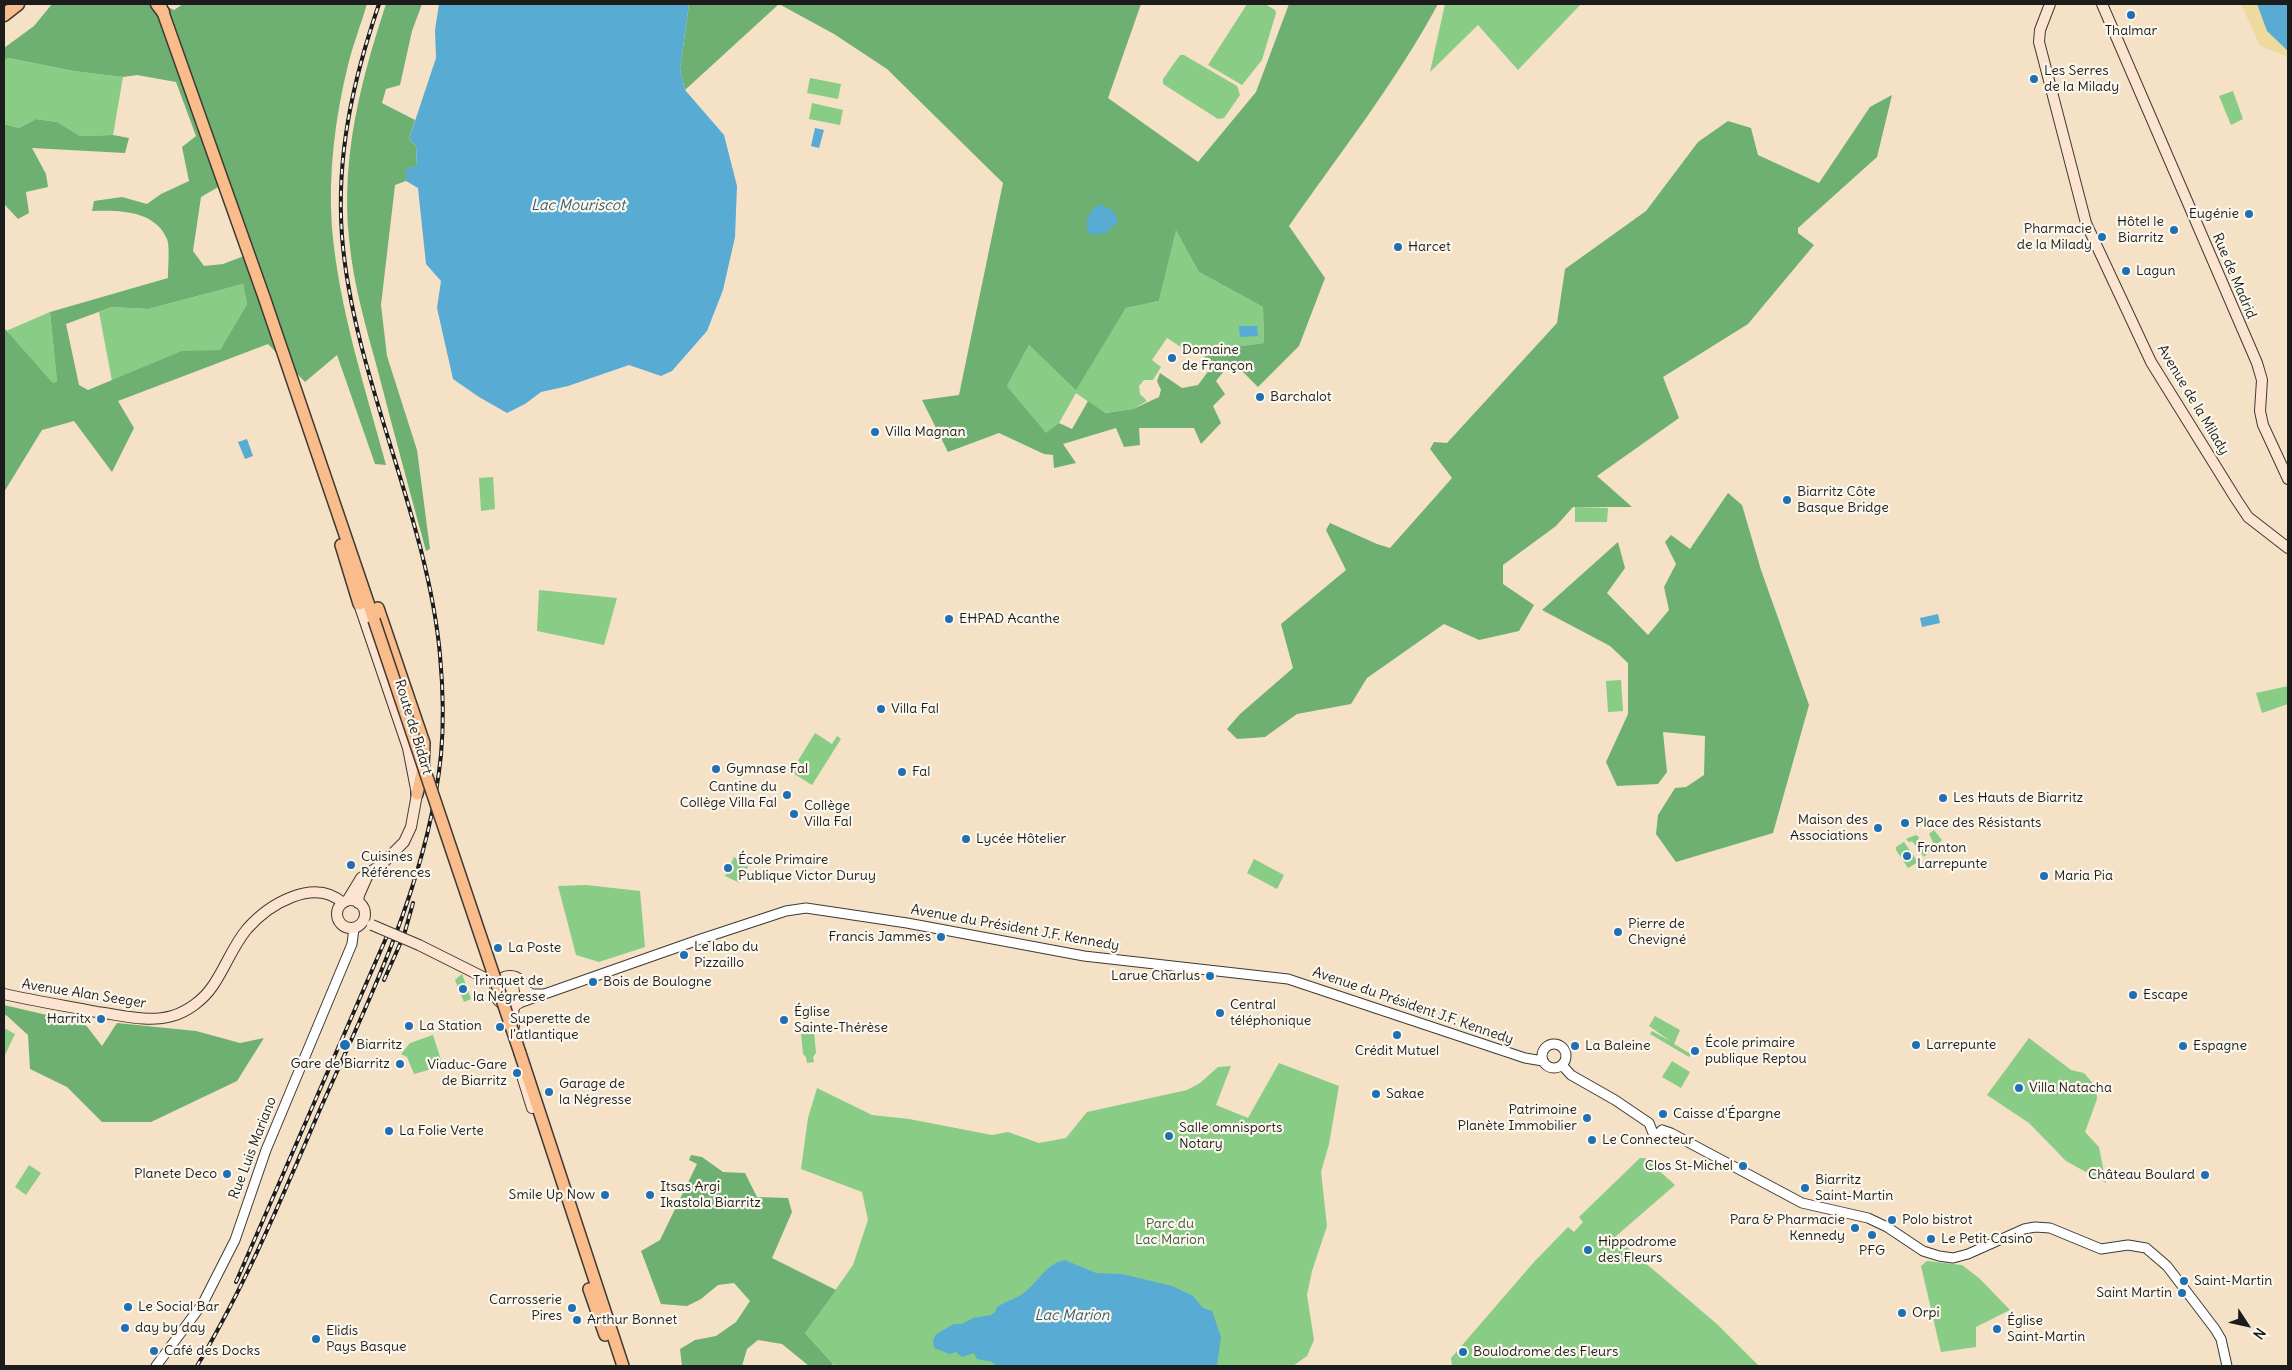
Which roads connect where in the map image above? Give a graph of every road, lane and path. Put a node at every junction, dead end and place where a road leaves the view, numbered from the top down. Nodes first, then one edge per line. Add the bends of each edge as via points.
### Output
1 (18, 4) edge
2 (2050, 4) edge
3 (2102, 4) edge
4 (160, 6) edge
5 (4, 15) edge
6 (310, 436) junction
7 (2288, 479) edge
8 (334, 503) junction
9 (2288, 547) edge
10 (359, 604) joint
11 (417, 794) junction
12 (369, 874) junction
13 (345, 902) junction
14 (358, 903) junction
15 (368, 923) junction
16 (354, 928) junction
17 (497, 984) junction
18 (525, 990) junction
19 (4, 994) edge
20 (543, 994) junction
21 (514, 1005) junction
22 (1543, 1060) junction
23 (1562, 1066) junction
24 (532, 1108) joint
25 (546, 1122) joint
26 (156, 1366) edge
27 (623, 1366) edge
28 (2227, 1366) edge

1 - 5 highway
2 - 9 main road, Avenue de la Milady via 2039,42 2086,223 2151,362 2236,499 2248,517
3 - 7 main road, Rue de Madrid via 2257,362 2262,380 2260,411 2263,425
4 - 6 main road
6 - 8 main road
6 - 10 main road
8 - 11 main road via 355,543 424,743 423,769
8 - 27 main road, bridge via 468,894
10 - 11 main road, Route de Bidart via 408,748
11 - 12 main road, Route de Bidart via 407,838
12 - 13 main road, Route de Bidart via 360,878
12 - 14 main road, Route de Bidart
13 - 14 main road
13 - 16 main road via 337,910 338,920 345,927
13 - 19 main road, Avenue Alan Seeger via 332,895 312,892 300,894 274,907 247,930 212,987 192,1006 172,1016 144,1019
14 - 15 main road via 364,909
15 - 16 main road
15 - 17 main road, bridge
16 - 26 street, Rue Luis Mariano via 352,944 266,1150 235,1240 203,1303
17 - 18 main road via 511,976 519,980
17 - 21 main road via 496,998
18 - 20 street
18 - 21 main road
20 - 21 street, Avenue du Président J.F. Kennedy
20 - 22 street, Avenue du Président J.F. Kennedy via 786,911 806,908 1084,956 1288,979 1525,1058
21 - 24 main road via 507,1029
21 - 25 main road via 512,1019
22 - 23 street via 1550,1068
22 - 23 street via 1546,1048 1556,1045 1563,1048 1566,1055
23 - 28 street via 1651,1126 1658,1122 1662,1130 1802,1203 1868,1218 1923,1251 1939,1256 1953,1258 1968,1254 2034,1227 2050,1228 2096,1248 2128,1245 2146,1248 2160,1258 2215,1329
24 - 27 main road via 599,1321
25 - 27 main road via 598,1270 624,1355

